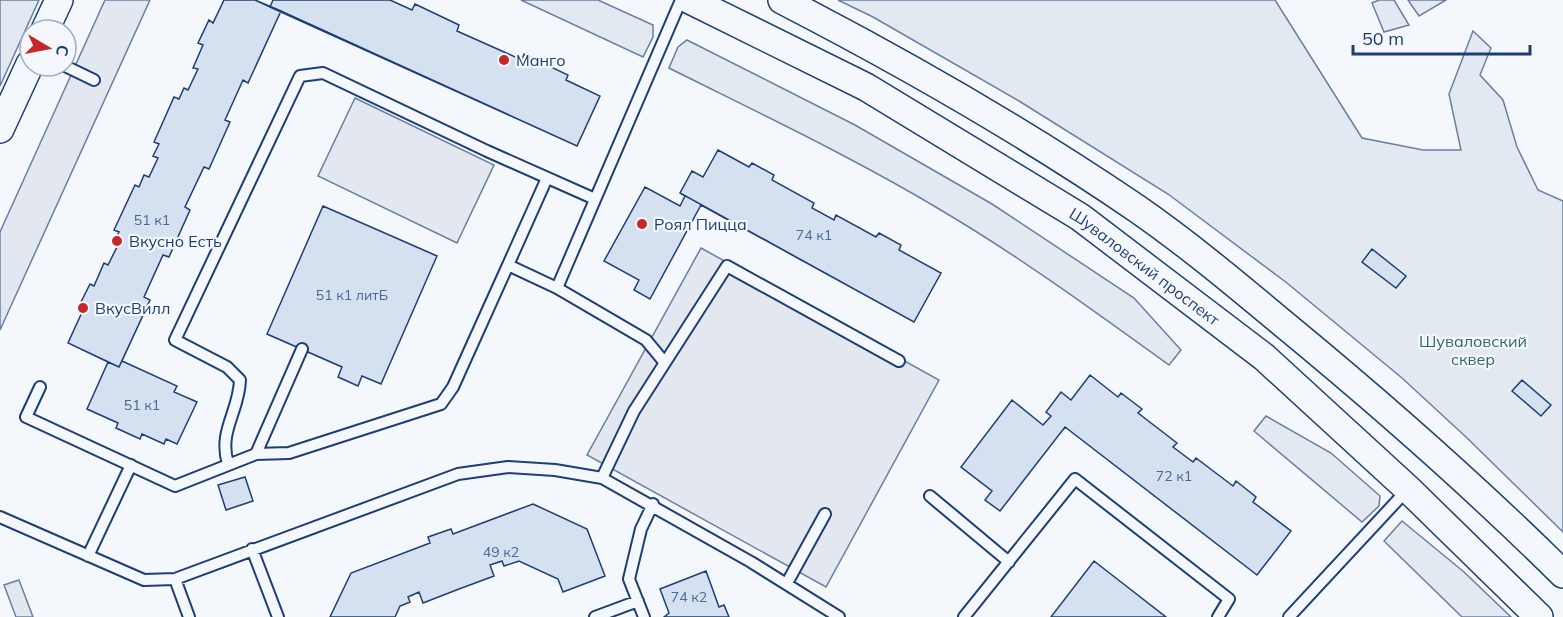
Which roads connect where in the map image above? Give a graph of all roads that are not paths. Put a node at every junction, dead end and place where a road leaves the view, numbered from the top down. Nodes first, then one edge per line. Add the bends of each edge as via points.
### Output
1 (59, 0) edge
2 (681, 0) edge
3 (690, 0) edge
4 (782, 0) edge
5 (51, 18) edge
6 (78, 72) edge
7 (24, 78) edge
8 (94, 80) dead end
9 (0, 129) edge
10 (547, 178) junction
11 (595, 199) junction
12 (508, 265) junction
13 (557, 288) junction
14 (302, 349) dead end
15 (899, 361) dead end
16 (666, 363) junction
17 (40, 387) dead end
18 (256, 454) junction
19 (228, 464) junction
20 (131, 465) junction
21 (602, 478) junction
22 (1408, 489) junction
23 (930, 496) dead end
24 (653, 504) junction
25 (825, 514) dead end
26 (0, 517) edge
27 (252, 549) junction
28 (87, 556) junction
29 (1009, 562) junction
30 (1563, 574) edge
31 (175, 579) junction
32 (787, 583) junction
33 (638, 601) junction
34 (189, 617) edge
35 (278, 617) edge
36 (595, 617) edge
37 (644, 617) edge
38 (839, 617) edge
39 (964, 617) edge
40 (1218, 617) edge
41 (1289, 617) edge
42 (1539, 617) edge

1 - 5 street
2 - 11 lane
3 - 22 street, Шуваловский проспект via 866,87 1080,217 1264,357
4 - 30 street via 884,52 1138,209 1329,360 1446,462
6 - 8 lane
7 - 9 street
10 - 11 lane
10 - 12 lane
10 - 19 lane via 323,73 300,76 175,340 227,367 240,380 239,398 223,447
11 - 13 lane
12 - 13 lane
12 - 18 lane via 453,387 441,404 289,453
13 - 16 lane via 646,340
14 - 18 lane
15 - 16 lane via 727,266
16 - 21 lane via 633,411
17 - 20 lane via 26,417
18 - 19 lane
19 - 20 lane via 174,486
20 - 28 lane
21 - 24 lane
21 - 27 lane via 508,467 458,474
22 - 41 lane
22 - 42 street, Шуваловский проспект
23 - 29 lane
24 - 32 lane
24 - 33 lane via 641,529 629,579
25 - 32 lane
26 - 28 lane
27 - 31 lane
27 - 35 lane
28 - 31 lane via 144,580
29 - 39 lane
29 - 40 lane via 1075,479 1229,598
31 - 34 lane
32 - 38 lane
33 - 36 lane
33 - 37 lane

